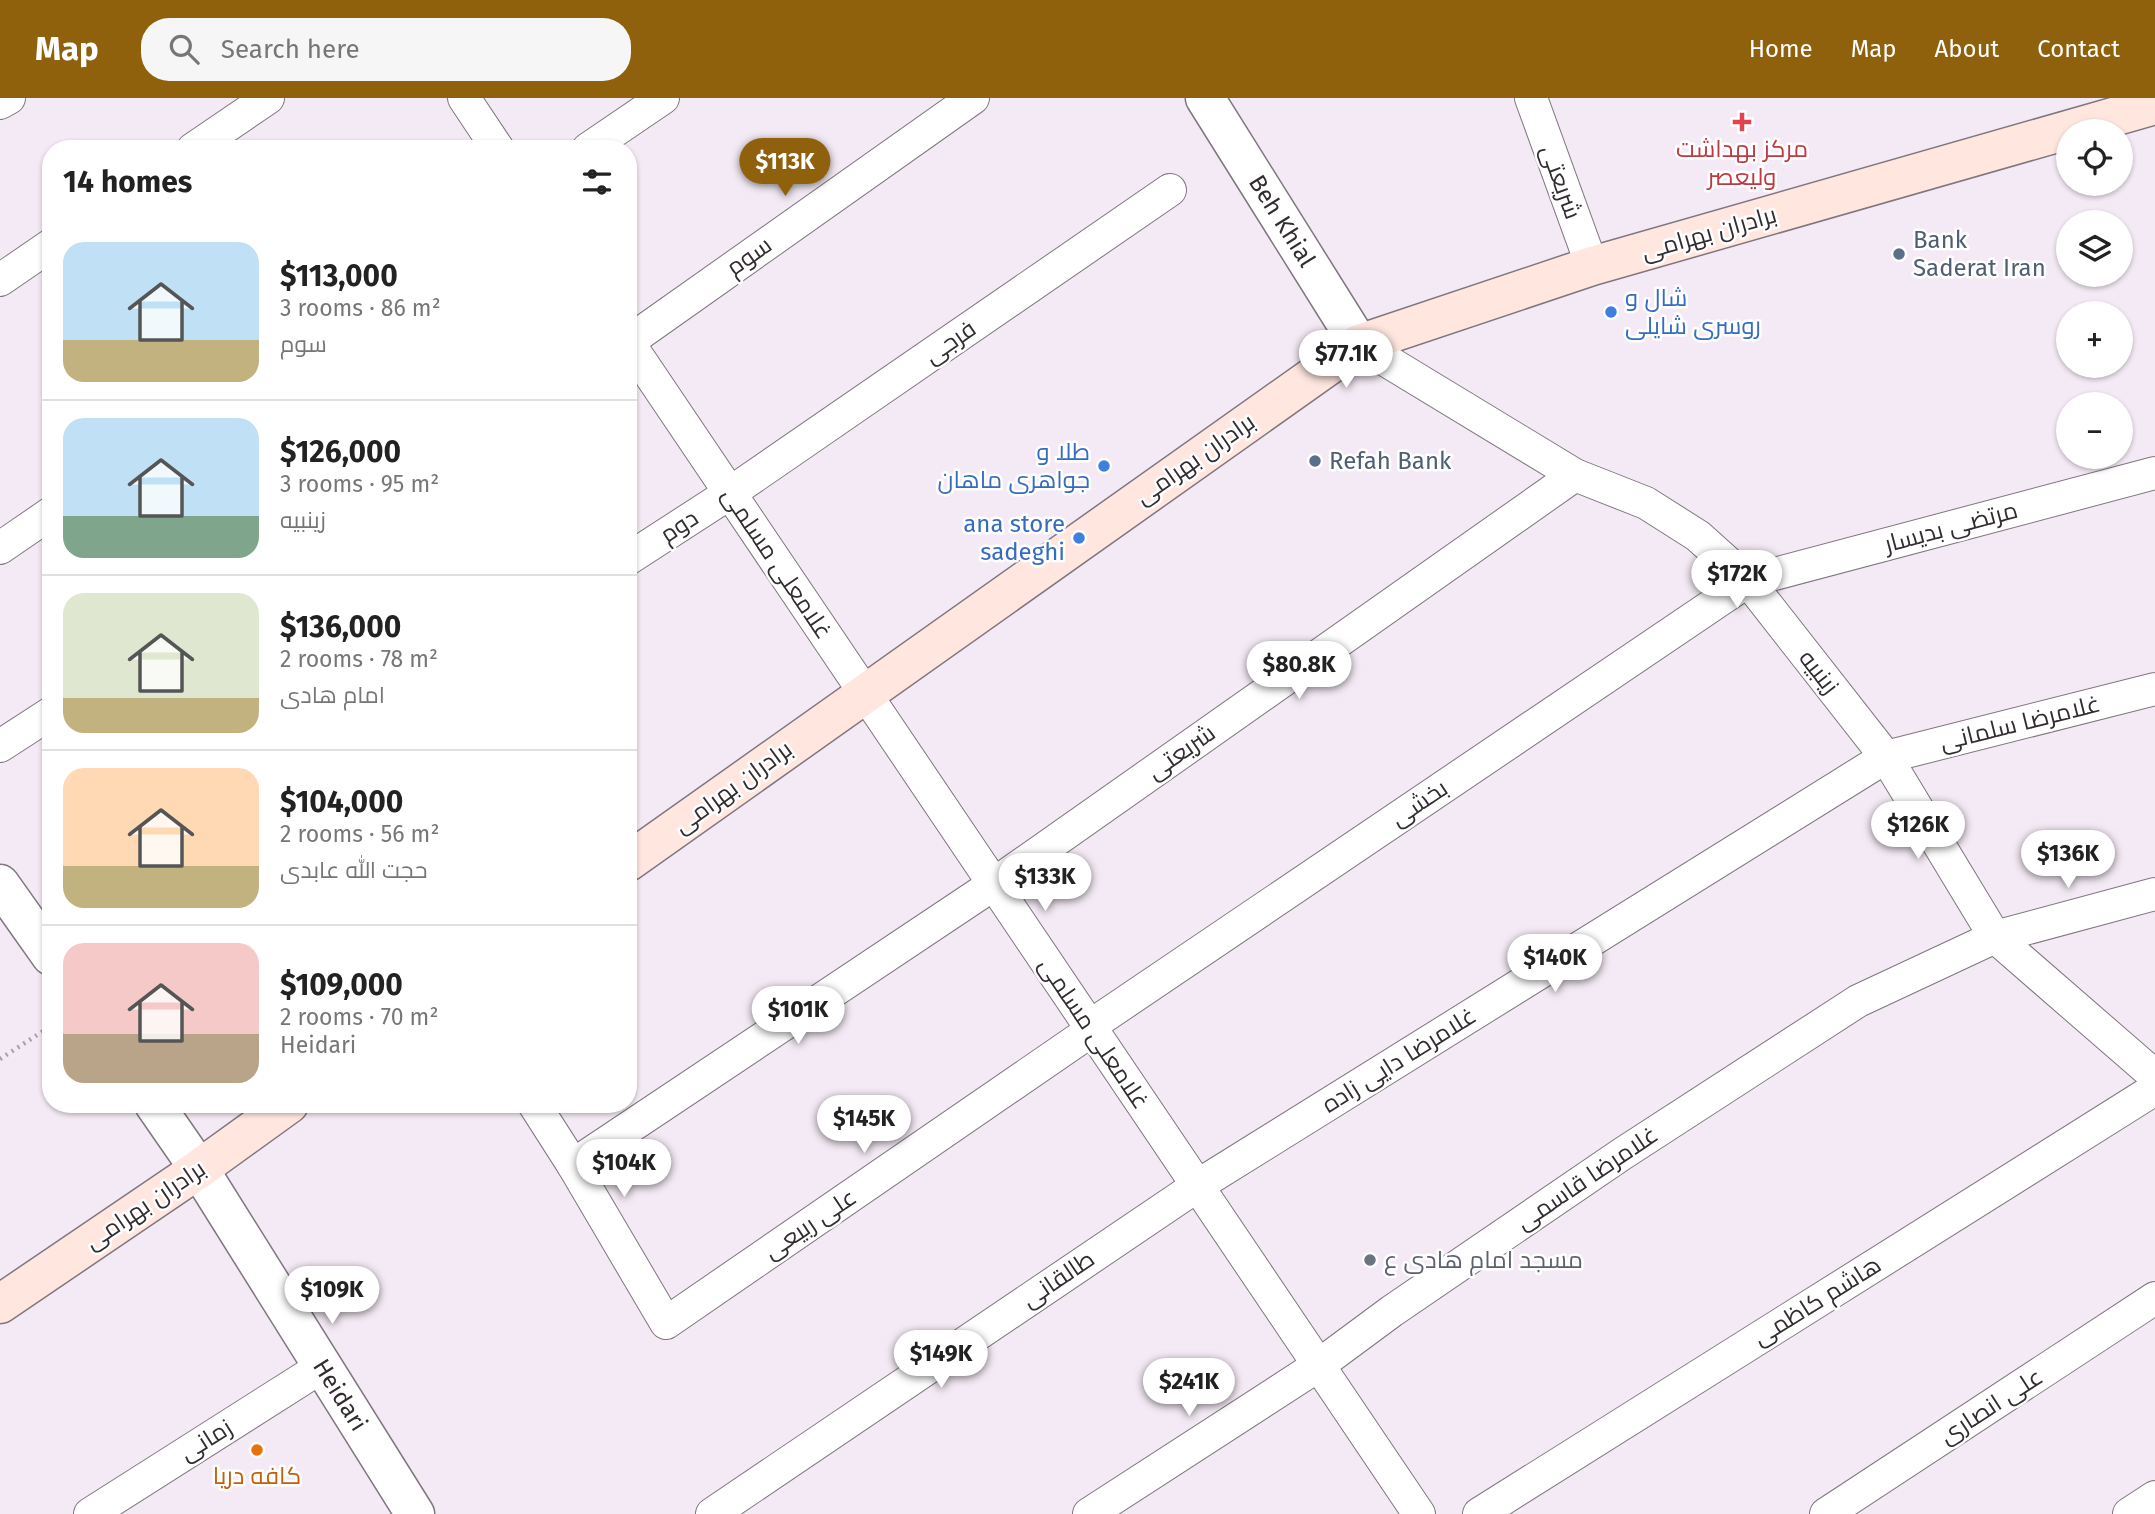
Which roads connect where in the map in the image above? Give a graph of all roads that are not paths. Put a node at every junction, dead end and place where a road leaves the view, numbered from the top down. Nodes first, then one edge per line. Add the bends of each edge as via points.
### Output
1 (9, 98) edge
2 (268, 98) edge
3 (464, 98) edge
4 (663, 98) edge
5 (973, 98) edge
6 (1205, 98) edge
7 (1531, 98) edge
8 (0, 103) edge
9 (2155, 105) edge
10 (206, 140) edge
11 (492, 140) edge
12 (601, 140) edge
13 (1170, 190) dead end
14 (42, 251) edge
15 (1592, 266) junction
16 (0, 280) edge
17 (637, 336) edge
18 (1359, 344) junction
19 (637, 355) edge
20 (2155, 473) edge
21 (1574, 475) junction
22 (730, 493) junction
23 (42, 519) edge
24 (0, 548) edge
25 (637, 553) edge
26 (1748, 581) junction
27 (2155, 689) edge
28 (864, 692) junction
29 (42, 719) edge
30 (0, 746) edge
31 (1886, 757) junction
32 (637, 856) edge
33 (0, 884) edge
34 (993, 884) junction
35 (2155, 894) edge
36 (1995, 937) junction
37 (42, 938) edge
38 (1091, 1028) junction
39 (2155, 1076) edge
40 (2155, 1089) edge
41 (160, 1113) edge
42 (277, 1113) edge
43 (540, 1113) edge
44 (573, 1165) junction
45 (199, 1169) junction
46 (1197, 1186) junction
47 (2155, 1298) edge
48 (0, 1304) edge
49 (323, 1366) junction
50 (1319, 1366) junction
51 (2155, 1497) edge
52 (90, 1514) edge
53 (415, 1514) edge
54 (712, 1514) edge
55 (1089, 1514) edge
56 (1419, 1514) edge
57 (1479, 1514) edge
58 (1826, 1514) edge
59 (2129, 1514) edge

1 - 8 street
2 - 10 street
3 - 11 street
4 - 12 street
5 - 17 street, سوم
6 - 18 street, Beh Khial
7 - 15 street, شریعتی
9 - 15 main road, برادران بهرامی
13 - 22 street, فرجی
14 - 16 street
15 - 18 main road, برادران بهرامی
18 - 21 street, زینبیه
18 - 28 main road, برادران بهرامی
19 - 22 street, غلامعلی مسلمی
20 - 26 street, مرتضی بدیسار
21 - 26 street, زینبیه via 1646,502 1698,536
21 - 34 street, شریعتی
22 - 25 street, دوم
22 - 28 street, غلامعلی مسلمی
23 - 24 street
26 - 31 street, زینبیه
26 - 38 street, بخشی
27 - 31 street, غلامرضا سلمانی
28 - 32 main road, برادران بهرامی
28 - 34 street, غلامعلی مسلمی
29 - 30 street
31 - 36 street, زینبیه
31 - 46 street, غلامرضا دایی زاده
33 - 37 street
34 - 38 street, غلامعلی مسلمی
34 - 44 street, شریعتی
35 - 36 street, غلامرضا قاسمی
36 - 39 street, زینبیه
36 - 50 street, غلامرضا قاسمی via 1858,1000 1622,1154
38 - 44 street, علی ربیعی via 666,1323
38 - 46 street, غلامعلی مسلمی
40 - 57 street, هاشم کاظمی
41 - 45 street, Heidari
42 - 45 main road, برادران بهرامی
43 - 44 street
45 - 48 main road, برادران بهرامی
45 - 49 street, Heidari
46 - 50 street, غلامعلی مسلمی
46 - 54 street, طالقانی
47 - 58 street, علی انصاری
49 - 52 street, زمانی
49 - 53 street, Heidari
50 - 55 street, غلامرضا قاسمی
50 - 56 street, غلامعلی مسلمی
51 - 59 street

